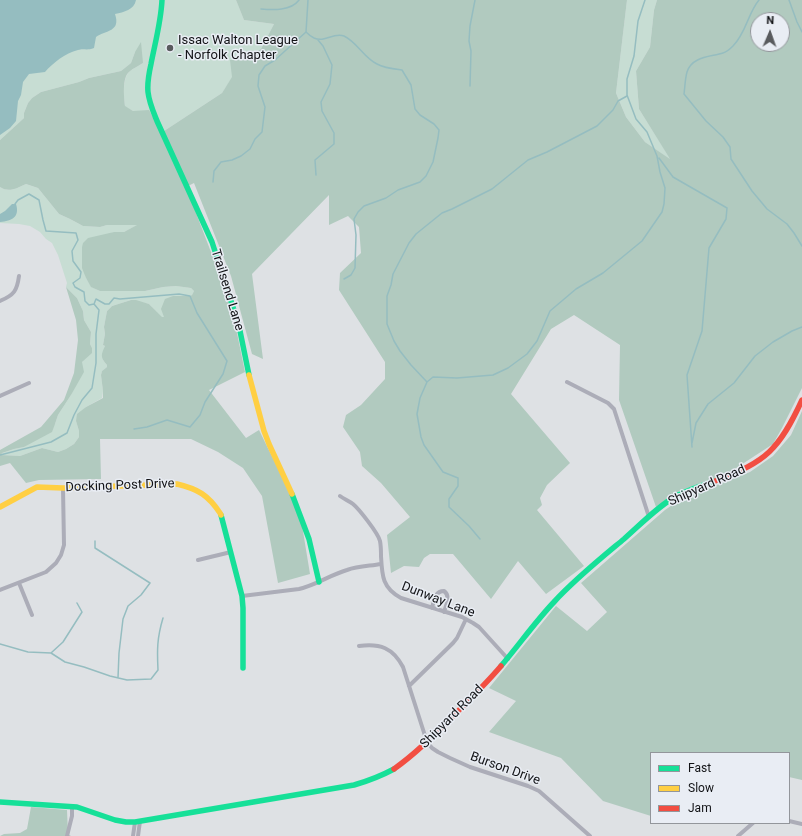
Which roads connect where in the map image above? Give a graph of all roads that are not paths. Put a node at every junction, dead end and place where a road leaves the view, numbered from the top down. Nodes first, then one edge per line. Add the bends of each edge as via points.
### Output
1 (162, 0) edge
2 (20, 276) dead end
3 (0, 301) edge
4 (567, 382) dead end
5 (29, 383) dead end
6 (0, 396) edge
7 (802, 400) edge
8 (63, 488) junction
9 (340, 496) dead end
10 (0, 507) edge
11 (649, 517) junction
12 (231, 552) junction
13 (198, 560) dead end
14 (381, 564) junction
15 (319, 582) junction
16 (19, 583) junction
17 (0, 590) edge
18 (242, 596) junction
19 (432, 608) junction
20 (444, 612) junction
21 (32, 615) dead end
22 (466, 619) junction
23 (359, 646) dead end
24 (508, 659) junction
25 (243, 668) dead end
26 (409, 686) junction
27 (427, 742) junction
28 (0, 802) edge
29 (72, 807) junction
30 (790, 821) edge
31 (138, 822) junction
32 (752, 824) edge
33 (802, 824) edge
34 (67, 836) edge
35 (133, 836) edge
36 (138, 836) edge
37 (590, 836) edge
38 (738, 836) edge

1 - 15 street, Trailsend Lane via 148,81 150,102 212,242 240,326 264,431 297,506 309,539
2 - 3 street via 15,292
4 - 11 street via 608,403 614,409
5 - 6 street
7 - 11 street, Shipyard Road via 781,440 763,458 737,474 678,496
8 - 10 street, Docking Post Drive via 37,487
8 - 12 street, Docking Post Drive via 177,484 190,486 199,490 216,506 223,520
8 - 16 street via 64,545 61,555 56,564 46,572
9 - 14 street, Dunway Lane via 357,508 378,536
11 - 24 street, Shipyard Road via 560,596
12 - 13 street
12 - 18 street, Docking Post Drive
14 - 15 street via 346,570
14 - 19 street, Dunway Lane via 382,575 389,590 401,598
15 - 18 street via 299,589
16 - 17 street
16 - 21 street
18 - 25 street, Docking Post Drive
19 - 20 street, Dunway Lane
19 - 20 street via 437,593 444,591 448,594
20 - 22 street, Dunway Lane
22 - 24 street, Dunway Lane via 479,627
22 - 26 street via 453,644
23 - 26 street via 374,645 394,653 403,667
24 - 27 street, Shipyard Road
26 - 27 street
27 - 31 street, Shipyard Road via 413,756 383,776 364,783
27 - 37 street, Burson Drive via 438,752 456,761 539,791
28 - 29 street, Shipyard Road
29 - 31 street, Shipyard Road via 116,820
29 - 34 street
30 - 33 street
31 - 35 street
31 - 36 street
32 - 38 street

